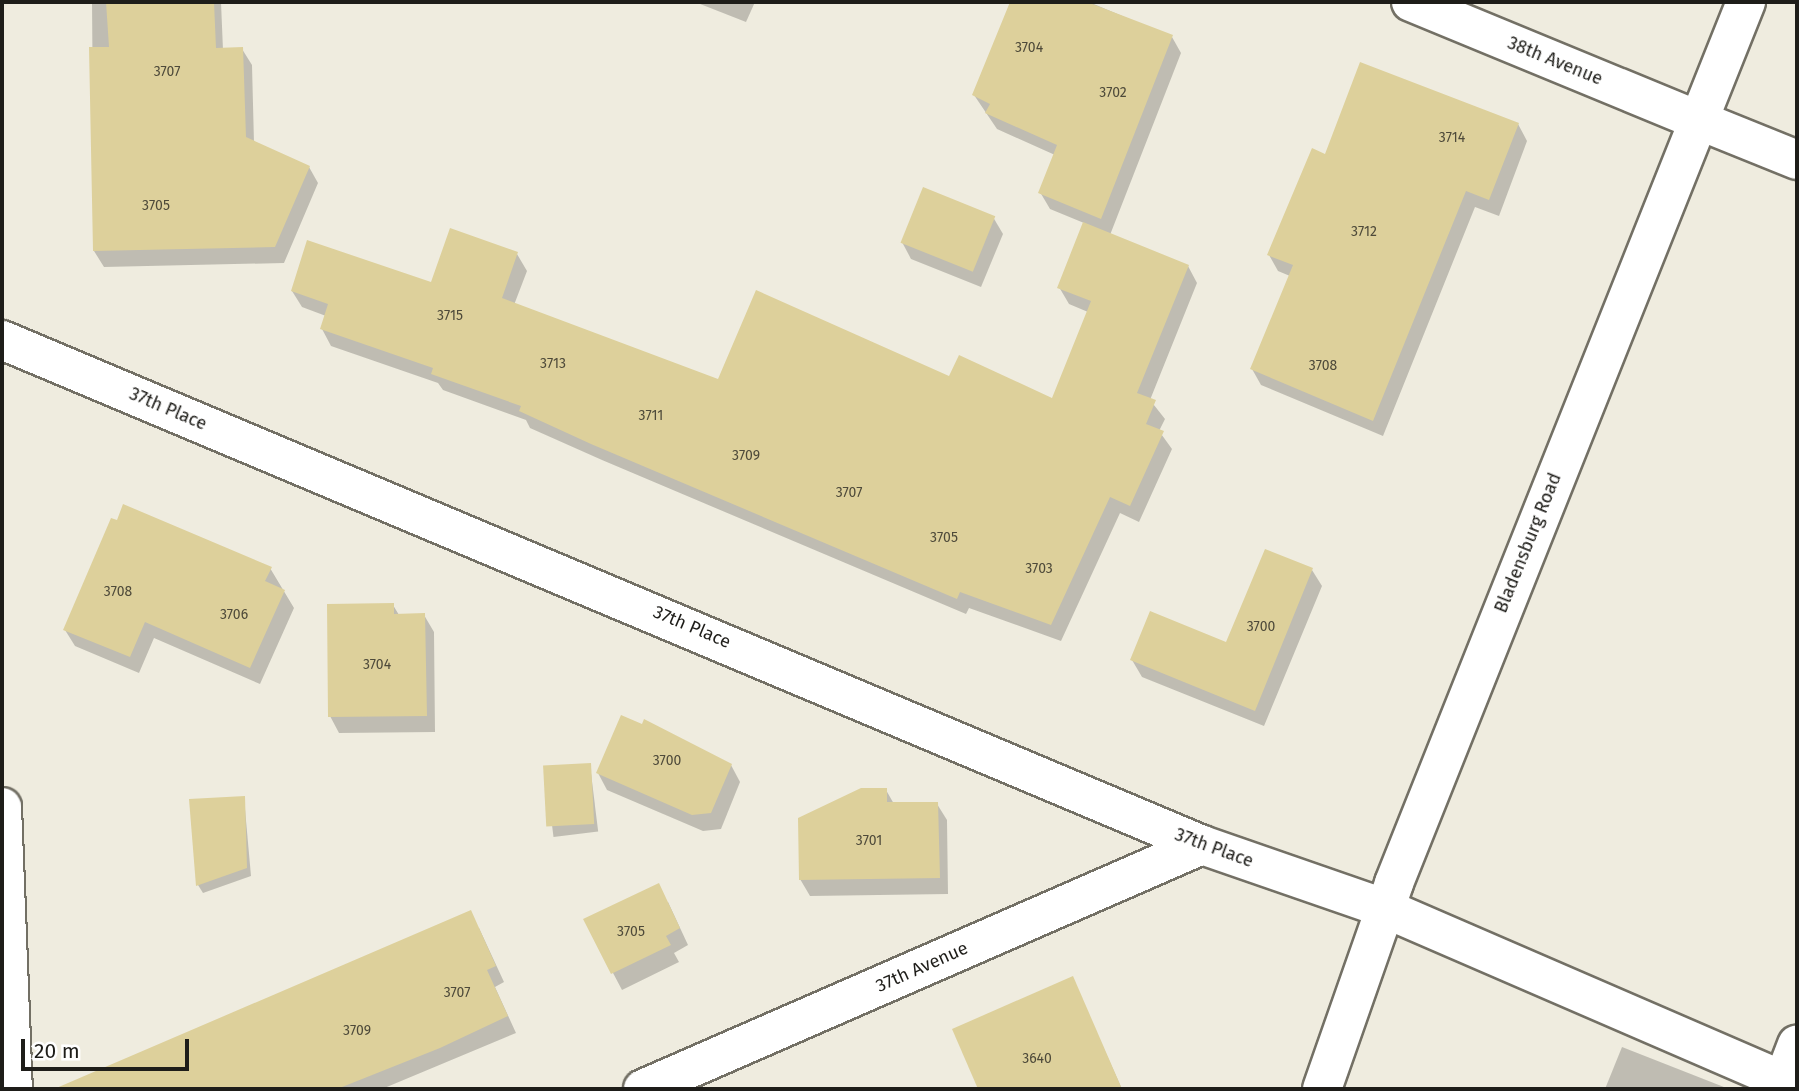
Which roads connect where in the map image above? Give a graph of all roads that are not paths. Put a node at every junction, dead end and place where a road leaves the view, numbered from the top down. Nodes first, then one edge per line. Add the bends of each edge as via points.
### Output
1 (1411, 2) edge
2 (1746, 2) edge
3 (1699, 120) junction
4 (1797, 160) edge
5 (2, 340) edge
6 (2, 807) edge
7 (1202, 845) junction
8 (1384, 908) junction
9 (1797, 1045) edge
10 (1790, 1084) edge
11 (13, 1089) edge
12 (643, 1089) edge
13 (1322, 1089) edge

1 - 3 street, 38th Avenue
2 - 3 street, Bladensburg Road
3 - 4 street, 38th Avenue
3 - 8 street, Bladensburg Road
5 - 7 street, 37th Place
6 - 11 street
7 - 8 street, 37th Place
7 - 12 street, 37th Avenue
8 - 10 street, 37th Place
8 - 13 street, Bladensburg Road
9 - 10 street

